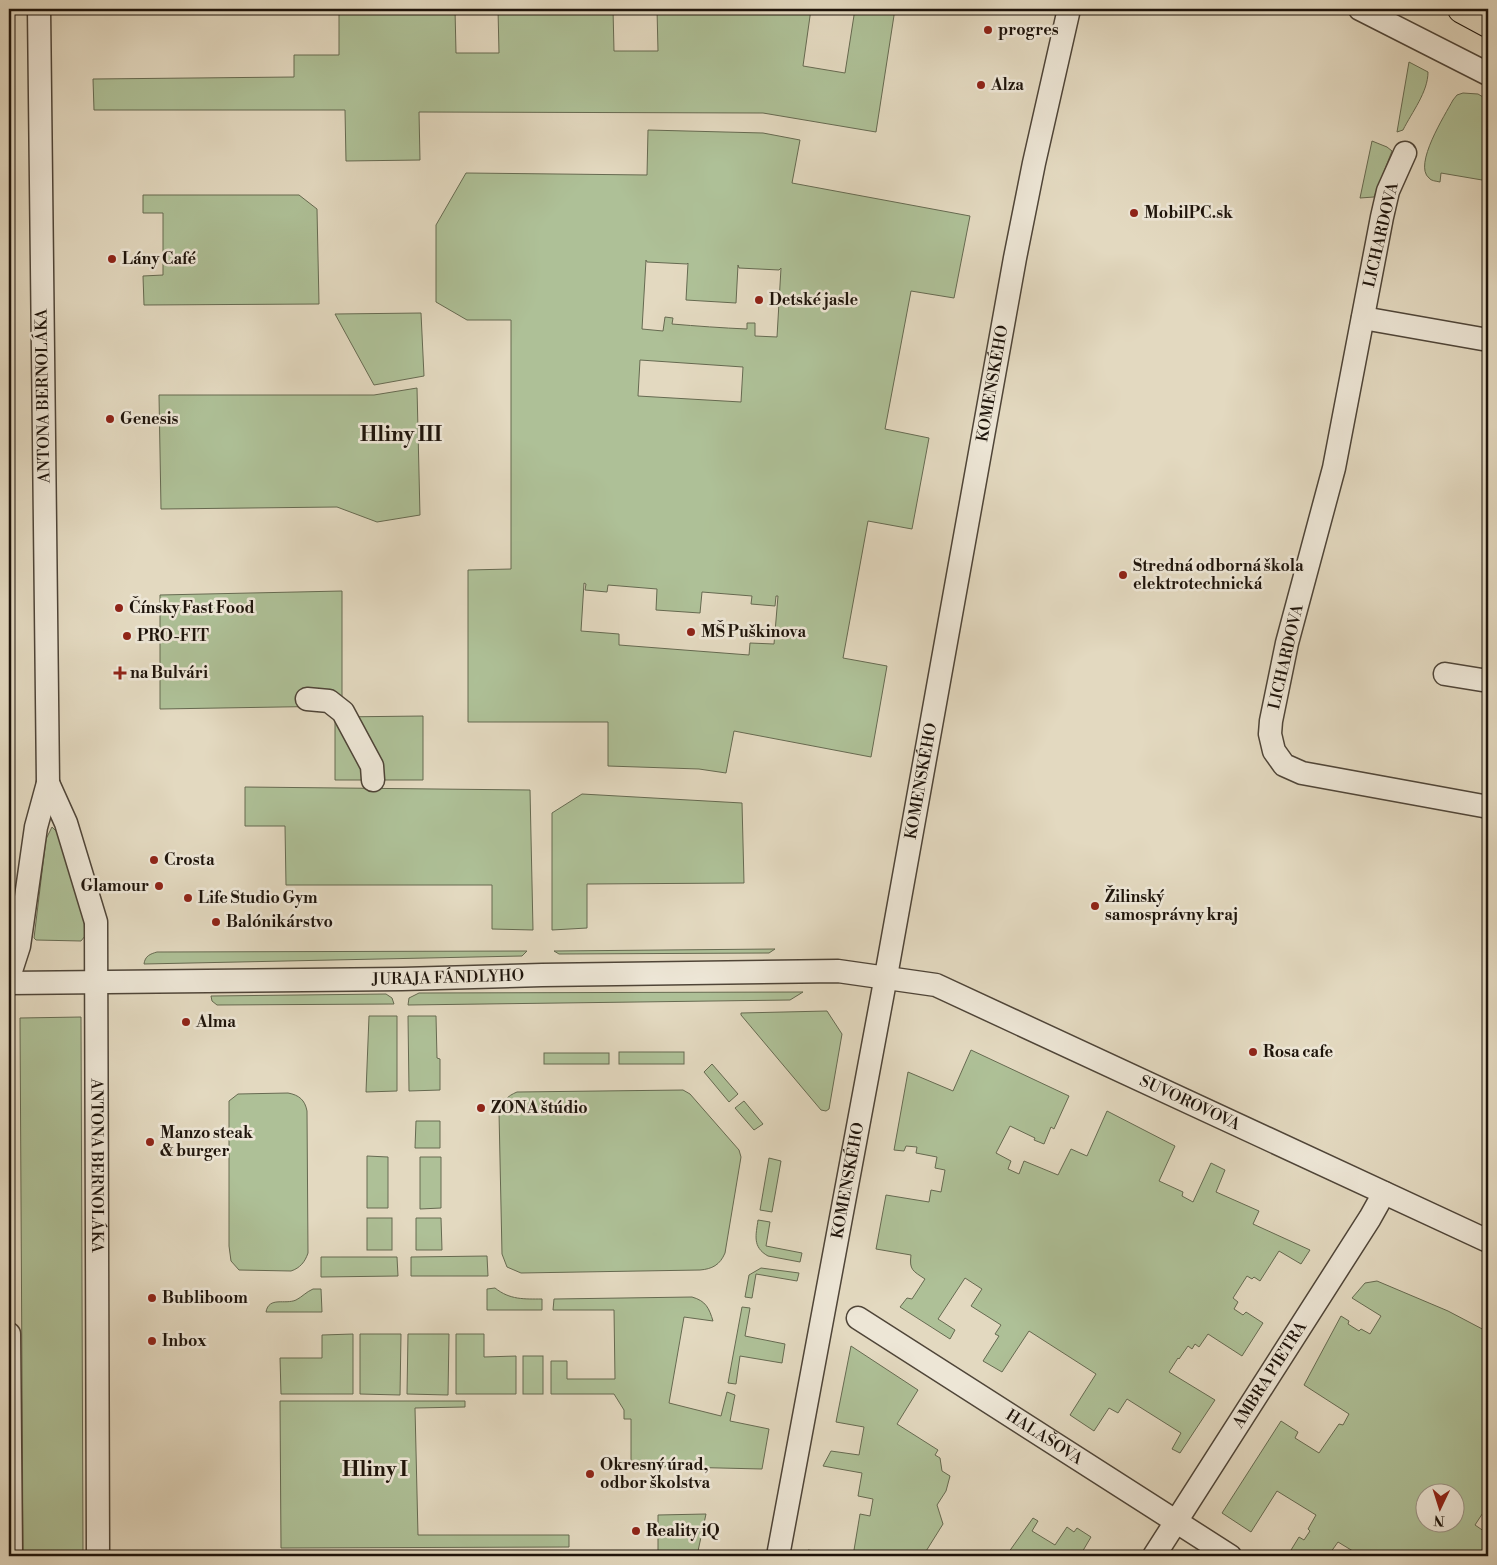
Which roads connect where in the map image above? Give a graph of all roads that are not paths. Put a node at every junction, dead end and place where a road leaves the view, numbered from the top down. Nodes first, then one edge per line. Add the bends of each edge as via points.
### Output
1 (39, 9) edge
2 (1069, 9) edge
3 (1360, 9) edge
4 (1462, 9) edge
5 (1488, 23) edge
6 (1488, 74) edge
7 (1405, 153) dead end
8 (1363, 318) junction
9 (1488, 340) edge
10 (1445, 674) dead end
11 (1488, 679) edge
12 (307, 699) dead end
13 (373, 780) dead end
14 (48, 783) junction
15 (1483, 806) dead end
16 (886, 976) junction
17 (9, 977) edge
18 (97, 982) junction
19 (9, 983) edge
20 (1384, 1193) junction
21 (1488, 1241) edge
22 (858, 1318) dead end
23 (9, 1334) edge
24 (9, 1472) edge
25 (1176, 1521) junction
26 (11, 1556) edge
27 (98, 1556) edge
28 (778, 1556) edge
29 (1154, 1556) edge
30 (1230, 1556) edge

1 - 14 street, ANTONA BERNOLÁKA
2 - 16 street, KOMENSKÉHO via 1019,239
3 - 6 street
4 - 5 main road
7 - 8 street, LICHARDOVA via 1388,191
8 - 9 street
8 - 15 street, LICHARDOVA via 1334,468 1285,653 1271,721 1274,751 1284,765 1302,774
10 - 11 street
12 - 13 street via 329,701 343,712 372,766
14 - 17 street, ANTONA BERNOLÁKA via 36,827 18,946
14 - 18 street, ANTONA BERNOLÁKA via 66,823 96,922
16 - 18 street, JURAJA FÁNDLYHO via 838,971
16 - 20 street, SUVOROVOVA via 936,985
16 - 28 street, KOMENSKÉHO
18 - 19 street, JURAJA FÁNDLYHO
18 - 27 street, ANTONA BERNOLÁKA
20 - 21 street, SUVOROVOVA
20 - 25 street, AMBRA PIETRA
22 - 25 street, HALAŠOVA
23 - 24 street
24 - 26 street
25 - 29 street, AMBRA PIETRA
25 - 30 street, HALAŠOVA

